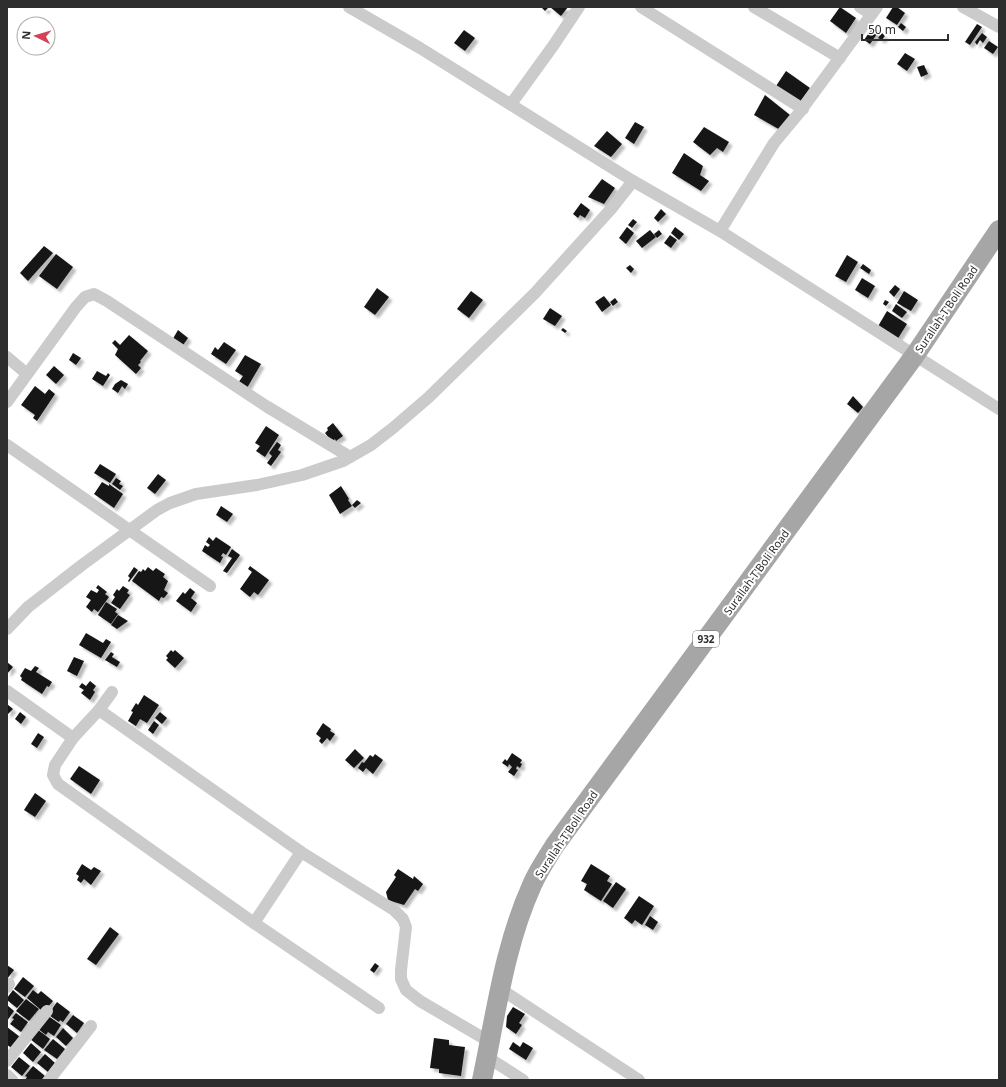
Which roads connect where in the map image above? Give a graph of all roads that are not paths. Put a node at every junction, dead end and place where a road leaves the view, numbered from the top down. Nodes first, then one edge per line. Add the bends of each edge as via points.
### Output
1 (349, 7) edge
2 (578, 7) edge
3 (641, 7) edge
4 (754, 7) edge
5 (860, 7) edge
6 (963, 7) edge
7 (874, 11) edge
8 (999, 27) edge
9 (840, 58) junction
10 (511, 104) junction
11 (803, 109) junction
12 (633, 181) junction
13 (999, 230) edge
14 (720, 231) junction
15 (915, 355) junction
16 (7, 357) edge
17 (27, 374) junction
18 (7, 402) edge
19 (999, 409) edge
20 (7, 445) edge
21 (350, 457) junction
22 (129, 530) junction
23 (210, 586) dead end
24 (7, 630) edge
25 (7, 691) edge
26 (112, 692) dead end
27 (98, 710) junction
28 (73, 738) junction
29 (301, 852) junction
30 (254, 923) junction
31 (499, 988) junction
32 (379, 1008) dead end
33 (47, 1011) dead end
34 (91, 1026) dead end
35 (488, 1049) junction
36 (7, 1061) edge
37 (7, 1076) edge
38 (12, 1080) edge
39 (49, 1080) edge
40 (482, 1080) edge
41 (523, 1080) edge
42 (639, 1080) edge

1 - 10 street
2 - 10 street
3 - 11 street
4 - 9 street
5 - 7 street
6 - 8 street
7 - 9 street
9 - 11 street
10 - 12 street
11 - 14 street via 774,143
12 - 14 street
12 - 21 street via 612,209 535,293 429,397 394,428
13 - 15 main road, Surallah-T'Boli Road / 932
14 - 15 street
15 - 19 street
15 - 31 main road, Surallah-T'Boli Road / 932 via 555,845 532,883 516,925
16 - 17 street
17 - 18 street
17 - 21 street via 76,307 85,298 94,294 266,406
20 - 22 street
21 - 22 street via 302,475 190,496 157,510
22 - 23 street
22 - 24 street via 28,607
25 - 28 street
26 - 27 street
27 - 28 street
27 - 29 street
28 - 30 street via 55,765 54,775 58,784
29 - 30 street
29 - 35 street via 400,915 406,927 401,979 406,990
30 - 32 street
31 - 35 main road, Surallah-T'Boli Road / 932
31 - 42 street
33 - 36 street
34 - 39 street
35 - 40 main road, Surallah-T'Boli Road / 932
35 - 41 street
37 - 38 street

